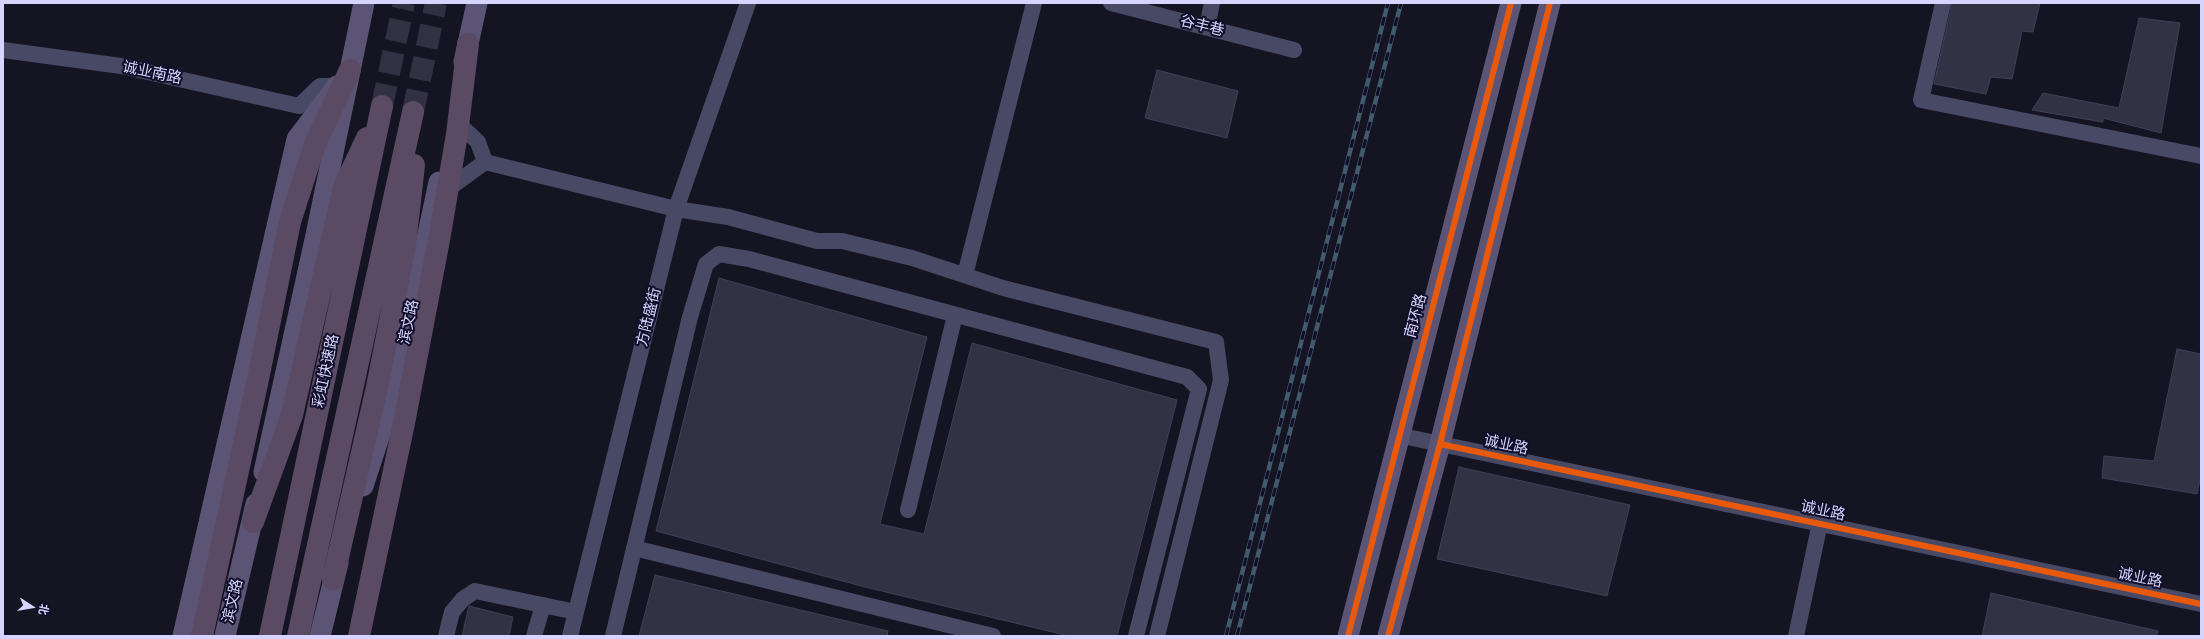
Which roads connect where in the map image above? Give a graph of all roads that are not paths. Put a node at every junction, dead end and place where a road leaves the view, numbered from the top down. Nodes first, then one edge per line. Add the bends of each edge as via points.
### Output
1 (364, 3) edge
2 (477, 3) edge
3 (748, 3) edge
4 (1034, 3) edge
5 (1111, 3) edge
6 (1212, 3) edge
7 (1511, 3) edge
8 (1550, 3) edge
9 (1943, 3) edge
10 (1207, 27) junction
11 (468, 44) junction
12 (3, 50) edge
13 (1294, 50) dead end
14 (343, 78) junction
15 (299, 106) junction
16 (458, 122) junction
17 (302, 132) junction
18 (2201, 156) edge
19 (485, 162) junction
20 (448, 189) junction
21 (676, 209) junction
22 (965, 276) junction
23 (955, 315) junction
24 (1398, 435) junction
25 (1440, 444) junction
26 (908, 510) dead end
27 (252, 522) junction
28 (1820, 523) junction
29 (634, 548) junction
30 (333, 579) junction
31 (543, 604) junction
32 (2201, 604) edge
33 (576, 612) junction
34 (183, 636) edge
35 (202, 636) edge
36 (225, 636) edge
37 (270, 636) edge
38 (298, 636) edge
39 (320, 636) edge
40 (360, 636) edge
41 (446, 636) edge
42 (534, 636) edge
43 (570, 636) edge
44 (613, 636) edge
45 (993, 636) edge
46 (1136, 636) edge
47 (1157, 636) edge
48 (1348, 636) edge
49 (1388, 636) edge
50 (1796, 636) edge

1 - 14 main road, 滨文路
2 - 11 main road, 滨文路
3 - 21 street, 方陆盛街
4 - 22 street
5 - 10 street, 谷丰巷
6 - 10 street
7 - 24 main road, 南环路
8 - 25 main road
9 - 18 street via 1921,100
10 - 13 street, 谷丰巷
11 - 16 highway
11 - 30 main road, 滨文路 via 396,385
12 - 15 street, 诚业南路 via 121,66
14 - 15 street via 320,86
14 - 17 main road
14 - 27 main road, 滨文路 via 316,235
14 - 35 highway via 315,144 290,222
15 - 17 street
16 - 19 street via 478,142
16 - 20 highway
17 - 34 main road via 296,139
19 - 20 street
19 - 21 street
20 - 40 highway via 404,423
21 - 22 street via 728,217 817,241 842,241 912,258
21 - 33 street, 方陆盛街
22 - 47 street via 1216,342 1221,380
23 - 26 street
23 - 29 street via 749,259 719,254 706,264 690,317
23 - 46 street via 1187,377 1199,389
24 - 25 street, 诚业路
24 - 48 main road, 南环路
25 - 28 street, 诚业路
25 - 49 main road
27 - 36 main road, 滨文路
27 - 37 highway, 彩虹快速路 via 292,415 344,187 382,106
28 - 32 street, 诚业路
28 - 50 street
29 - 44 street
29 - 45 street
30 - 38 highway, 彩虹快速路 via 377,387 405,245 414,169 413,112
30 - 39 main road, 滨文路
31 - 33 street
31 - 41 street via 474,591 462,599 452,612
31 - 42 street
33 - 43 street, 方陆盛街

